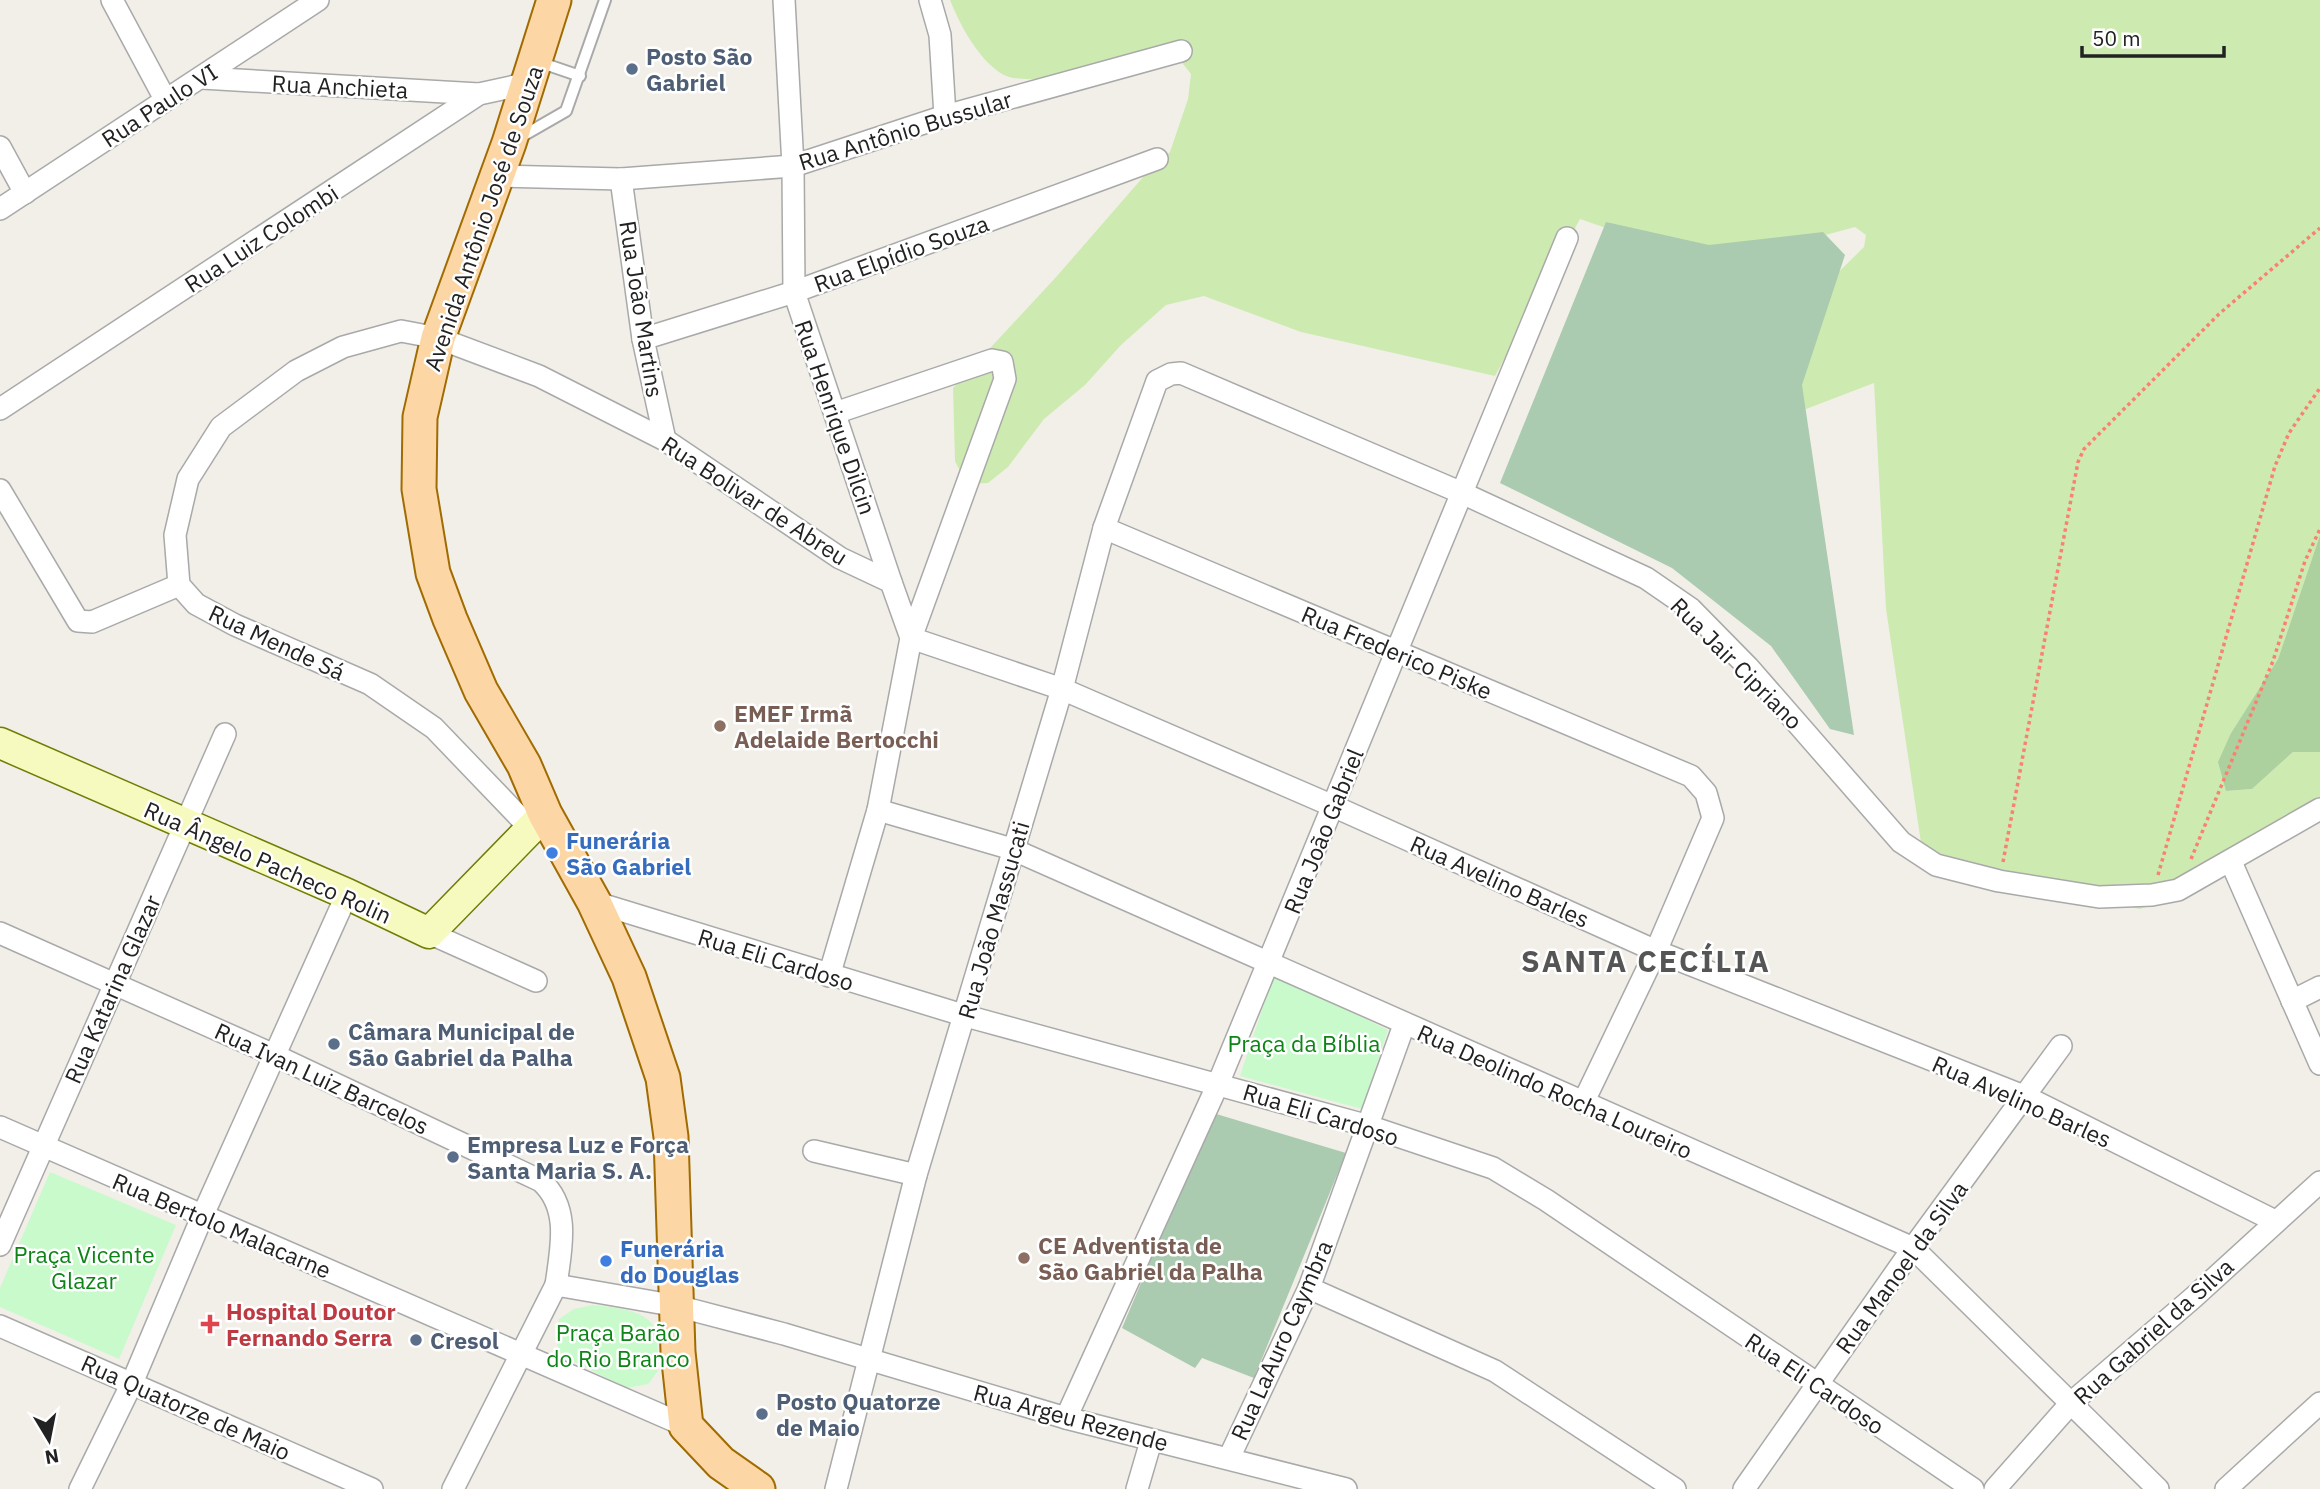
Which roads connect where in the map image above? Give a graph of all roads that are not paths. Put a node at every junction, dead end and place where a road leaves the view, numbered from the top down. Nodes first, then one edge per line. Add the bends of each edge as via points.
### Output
1 (112, 0) edge
2 (554, 0) edge
3 (605, 0) edge
4 (784, 0) edge
5 (930, 0) edge
6 (311, 2) edge
7 (1181, 51) dead end
8 (532, 72) junction
9 (580, 76) junction
10 (201, 78) junction
11 (479, 94) junction
12 (165, 99) junction
13 (944, 116) junction
14 (509, 143) junction
15 (0, 147) edge
16 (1157, 159) dead end
17 (793, 166) junction
18 (498, 176) junction
19 (621, 178) junction
20 (25, 193) junction
21 (0, 209) edge
22 (1567, 238) dead end
23 (794, 292) junction
24 (438, 338) junction
25 (643, 339) junction
26 (1181, 373) joint
27 (0, 410) edge
28 (835, 413) junction
29 (664, 440) junction
30 (0, 490) edge
31 (1462, 493) junction
32 (1104, 528) junction
33 (891, 582) junction
34 (179, 585) junction
35 (911, 638) junction
36 (1396, 652) junction
37 (1062, 688) junction
38 (225, 734) dead end
39 (0, 743) edge
40 (1333, 806) junction
41 (2320, 809) edge
42 (878, 810) junction
43 (537, 821) junction
44 (184, 825) junction
45 (1012, 849) junction
46 (2231, 862) junction
47 (347, 894) junction
48 (594, 902) junction
49 (0, 933) edge
50 (429, 933) junction
51 (1656, 951) junction
52 (1269, 961) junction
53 (829, 976) junction
54 (536, 981) dead end
55 (113, 984) junction
56 (2320, 987) edge
57 (2292, 1001) junction
58 (966, 1016) junction
59 (1404, 1025) junction
60 (2061, 1046) dead end
61 (274, 1055) junction
62 (2320, 1064) edge
63 (1218, 1084) junction
64 (2025, 1097) junction
65 (1583, 1103) junction
66 (1365, 1125) junction
67 (0, 1127) edge
68 (43, 1147) junction
69 (814, 1151) dead end
70 (916, 1175) junction
71 (2320, 1182) edge
72 (202, 1217) junction
73 (2275, 1220) junction
74 (0, 1245) edge
75 (1913, 1248) junction
76 (556, 1285) junction
77 (1309, 1288) junction
78 (677, 1306) junction
79 (0, 1326) edge
80 (522, 1353) junction
81 (868, 1359) junction
82 (132, 1383) junction
83 (1817, 1385) junction
84 (2071, 1403) junction
85 (2318, 1408) edge
86 (1066, 1418) junction
87 (686, 1426) junction
88 (1151, 1441) junction
89 (1229, 1458) junction
90 (80, 1489) edge
91 (372, 1489) edge
92 (453, 1489) edge
93 (758, 1489) edge
94 (836, 1489) edge
95 (1137, 1489) edge
96 (1346, 1489) edge
97 (1675, 1489) edge
98 (1744, 1489) edge
99 (1973, 1489) edge
100 (1995, 1489) edge
101 (2158, 1489) edge
102 (2226, 1489) edge

1 - 12 street
2 - 8 main road, Avenida Antônio José de Souza
3 - 9 lane
4 - 17 street, Rua Henrique Dilcin
5 - 13 street via 940,35
6 - 10 street, Rua Paulo VI
7 - 13 street, Rua Antônio Bussular
8 - 9 lane
8 - 11 street, Rua Luiz Colombi
8 - 14 main road, Avenida Antônio José de Souza
9 - 14 lane via 566,111
10 - 11 street, Rua Anchieta
10 - 12 street, Rua Paulo VI
11 - 27 street, Rua Luiz Colombi
12 - 20 street, Rua Paulo VI
13 - 17 street, Rua Antônio Bussular
14 - 18 main road, Avenida Antônio José de Souza
15 - 20 street
16 - 23 street, Rua Elpídio Souza
17 - 19 street, Rua Antônio Bussular
17 - 23 street, Rua Henrique Dilcin
18 - 19 street, Rua Antônio Bussular
18 - 24 main road, Avenida Antônio José de Souza
19 - 25 street, Rua João Martins
20 - 21 street, Rua Paulo VI
22 - 31 street, Rua João Gabriel
23 - 25 street, Rua Elpídio Souza
23 - 28 street, Rua Henrique Dilcin
24 - 29 street, Rua Bolivar de Abreu via 539,376
24 - 34 street via 401,331 343,346 296,371 221,427 188,479 175,535
24 - 43 main road, Avenida Antônio José de Souza via 420,417 418,454 433,573 481,691 524,765
25 - 29 street, Rua João Martins
26 - 31 street, Rua Jair Cipriano
26 - 32 street, Rua João Massucati via 1157,381
28 - 33 street, Rua Henrique Dilcin
28 - 35 street via 992,360 1002,362 1005,379
29 - 33 street, Rua Bolivar de Abreu via 840,558
30 - 34 street via 78,621 92,622
31 - 36 street, Rua João Gabriel
31 - 46 street, Rua Jair Cipriano via 1646,578 1690,609 1748,667 1901,842 1936,865 1999,881 2099,897 2178,890
32 - 36 street, Rua Frederico Piske
32 - 37 street, Rua João Massucati
33 - 35 street
34 - 43 street, Rua Mende Sá via 196,604 225,620 369,684 434,728
35 - 37 street, Rua Avelino Barles
35 - 42 street
36 - 40 street, Rua João Gabriel
36 - 51 street, Rua Frederico Piske via 1691,775 1706,793 1713,818
37 - 40 street, Rua Avelino Barles
37 - 45 street, Rua João Massucati
38 - 44 street, Rua Katarina Glazar
39 - 44 street, Rua Ângelo Pacheco Rolin
40 - 51 street, Rua Avelino Barles
40 - 52 street, Rua João Gabriel
41 - 46 street, Rua Jair Cipriano
42 - 45 street, Rua Deolindo Rocha Loureiro
42 - 53 street
43 - 48 main road, Avenida Antônio José de Souza
43 - 50 street
44 - 47 street, Rua Ângelo Pacheco Rolin
44 - 55 street, Rua Katarina Glazar
45 - 52 street, Rua Deolindo Rocha Loureiro
45 - 58 street, Rua João Massucati
46 - 57 street
47 - 50 street, Rua Ângelo Pacheco Rolin
47 - 61 street
48 - 53 street, Rua Eli Cardoso
48 - 78 main road, Avenida Antônio José de Souza via 629,977 663,1078 671,1137
49 - 55 street, Rua Ivan Luiz Barcelos
50 - 54 street, Rua Ângelo Pacheco Rolin
51 - 64 street, Rua Avelino Barles
51 - 65 street
52 - 59 street, Rua Deolindo Rocha Loureiro
52 - 63 street, Rua João Gabriel
53 - 58 street, Rua Eli Cardoso
55 - 61 street, Rua Ivan Luiz Barcelos
55 - 68 street, Rua Katarina Glazar
56 - 57 street
57 - 62 street
58 - 63 street, Rua Eli Cardoso
58 - 70 street, Rua João Massucati
59 - 65 street, Rua Deolindo Rocha Loureiro
59 - 66 street, Rua LaAuro Caymbra
60 - 64 street, Rua Manoel da Silva
61 - 72 street
61 - 76 street, Rua Ivan Luiz Barcelos via 541,1181 554,1193 559,1207 562,1239
63 - 66 street, Rua Eli Cardoso
63 - 86 street, Rua João Gabriel
64 - 73 street, Rua Avelino Barles
64 - 75 street, Rua Manoel da Silva
65 - 75 street, Rua Deolindo Rocha Loureiro
66 - 77 street, Rua LaAuro Caymbra
66 - 83 street, Rua Eli Cardoso via 1493,1168
67 - 68 street, Rua Bertolo Malacarne
68 - 72 street, Rua Bertolo Malacarne
68 - 74 street, Rua Katarina Glazar
69 - 70 street
70 - 81 street, Rua João Massucati
71 - 73 street, Rua Gabriel da Silva
72 - 80 street, Rua Bertolo Malacarne
72 - 82 street
73 - 84 street, Rua Gabriel da Silva
75 - 83 street, Rua Manoel da Silva
75 - 84 street, Rua Deolindo Rocha Loureiro
76 - 78 street
76 - 80 street
77 - 89 street, Rua LaAuro Caymbra
77 - 97 street via 1495,1371
78 - 81 street, Rua Argeu Rezende
78 - 87 main road
79 - 82 street, Rua Quatorze de Maio
80 - 87 street
80 - 92 street
81 - 86 street, Rua Argeu Rezende
81 - 94 street, Rua João Massucati
82 - 90 street
82 - 91 street, Rua Quatorze de Maio
83 - 98 street, Rua Manoel da Silva
83 - 99 street, Rua Eli Cardoso
84 - 100 street, Rua Gabriel da Silva
84 - 101 street, Rua Deolindo Rocha Loureiro
85 - 102 street
86 - 88 street, Rua Argeu Rezende
87 - 93 main road via 720,1463
88 - 89 street, Rua Argeu Rezende
88 - 95 street
89 - 96 street, Rua Argeu Rezende

